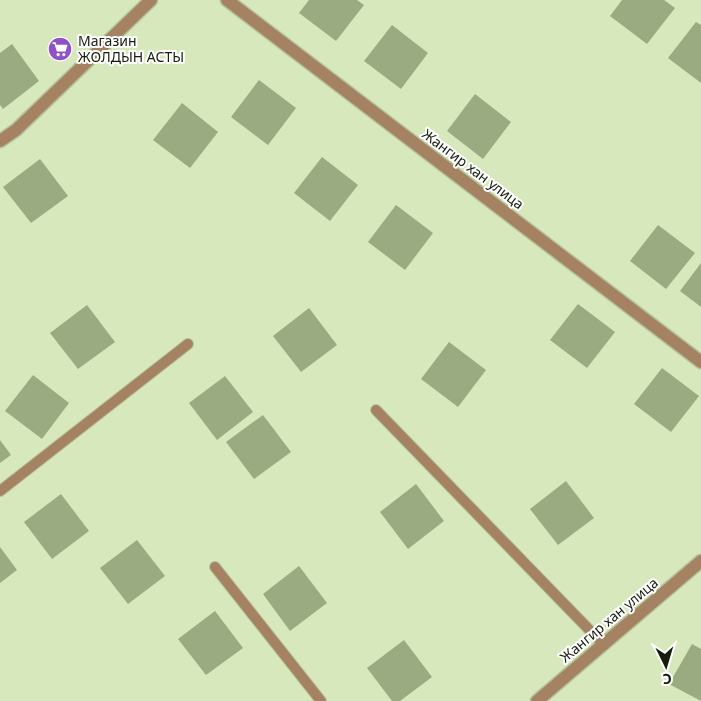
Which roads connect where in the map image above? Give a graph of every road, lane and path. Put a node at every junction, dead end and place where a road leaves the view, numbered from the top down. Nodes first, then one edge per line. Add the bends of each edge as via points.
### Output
1 (151, 0) edge
2 (227, 0) edge
3 (0, 141) edge
4 (188, 344) dead end
5 (701, 362) edge
6 (376, 410) dead end
7 (0, 491) edge
8 (701, 561) edge
9 (215, 567) dead end
10 (604, 645) junction
11 (321, 701) edge
12 (537, 701) edge

1 - 3 street via 16,130
2 - 5 street, Жангир хан улица
4 - 7 lane
6 - 10 lane
8 - 10 street, Жангир хан улица
9 - 11 lane
10 - 12 street, Жангир хан улица

